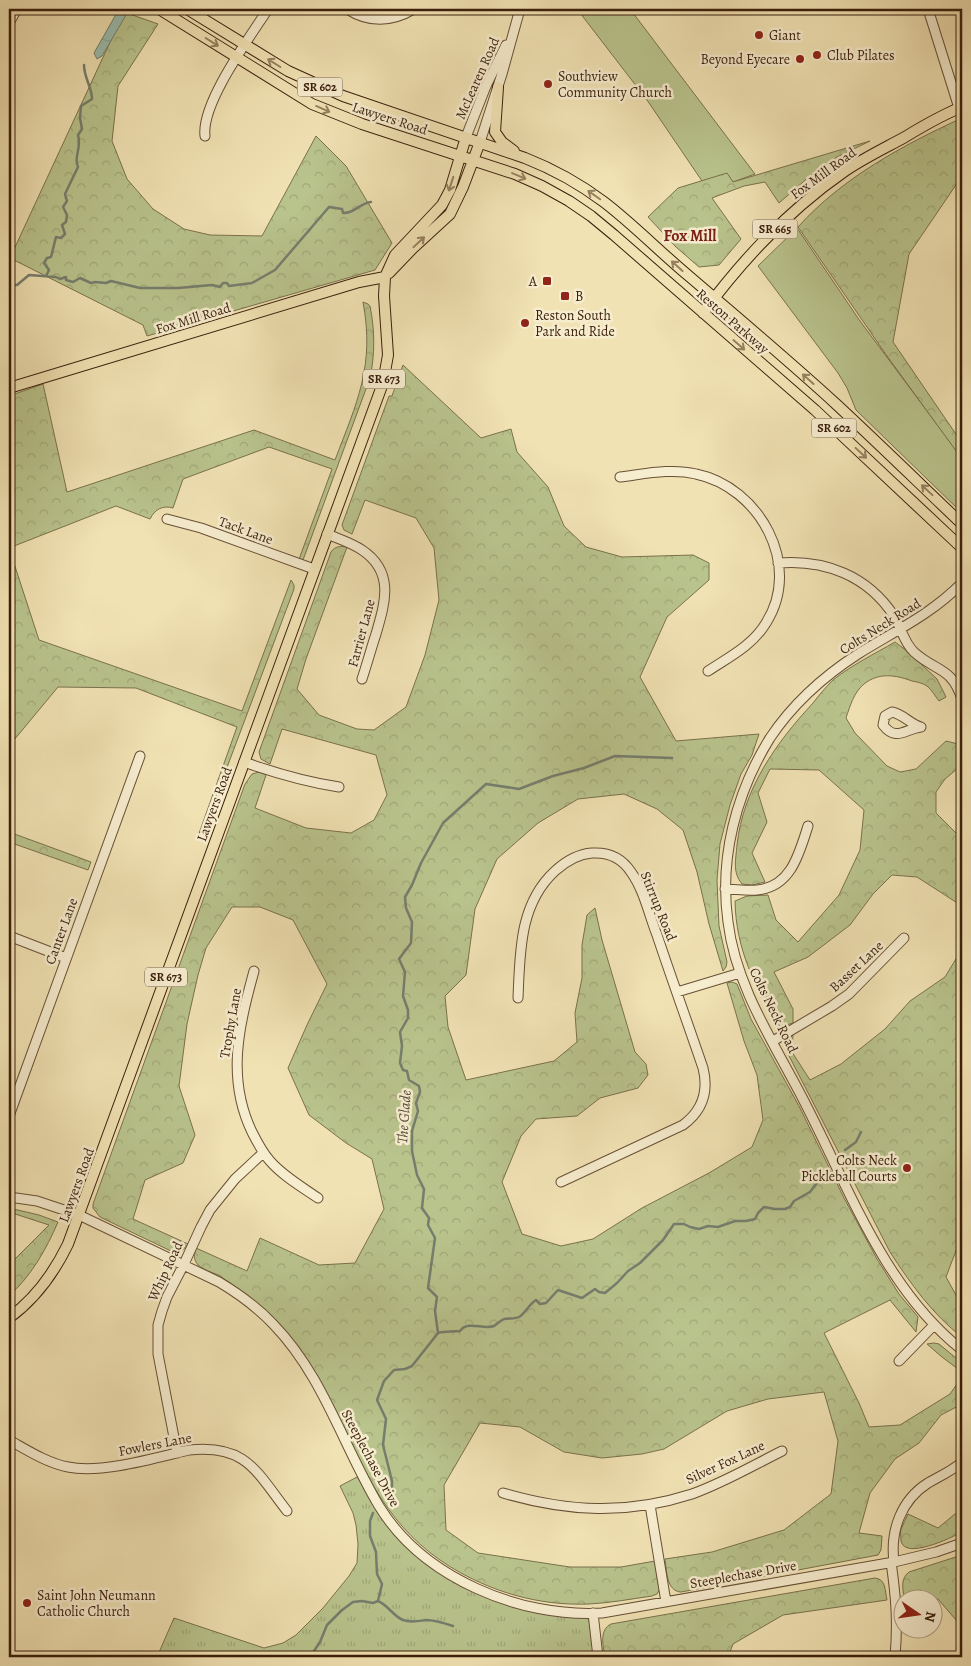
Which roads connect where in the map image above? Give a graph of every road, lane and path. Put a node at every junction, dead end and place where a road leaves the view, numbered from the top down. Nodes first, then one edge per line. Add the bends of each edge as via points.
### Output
1 (17, 9) edge
2 (159, 9) edge
3 (188, 9) edge
4 (268, 9) edge
5 (347, 9) edge
6 (414, 9) edge
7 (520, 9) edge
8 (928, 9) edge
9 (9, 23) edge
10 (513, 31) junction
11 (245, 45) junction
12 (236, 58) junction
13 (498, 87) junction
14 (961, 108) edge
15 (205, 136) dead end
16 (466, 137) junction
17 (480, 142) junction
18 (460, 156) junction
19 (525, 158) junction
20 (473, 160) junction
21 (385, 277) junction
22 (714, 298) junction
23 (703, 313) junction
24 (9, 388) edge
25 (620, 477) dead end
26 (167, 518) dead end
27 (962, 524) edge
28 (327, 534) junction
29 (962, 548) edge
30 (778, 563) junction
31 (314, 569) junction
32 (962, 583) edge
33 (902, 629) junction
34 (708, 671) dead end
35 (362, 679) dead end
36 (962, 699) edge
37 (140, 756) dead end
38 (244, 762) junction
39 (339, 787) dead end
40 (808, 826) dead end
41 (725, 889) junction
42 (9, 936) edge
43 (904, 938) dead end
44 (66, 958) junction
45 (254, 971) dead end
46 (740, 973) junction
47 (677, 992) junction
48 (518, 998) dead end
49 (773, 1041) junction
50 (9, 1116) edge
51 (263, 1153) junction
52 (561, 1182) dead end
53 (9, 1197) edge
54 (318, 1198) dead end
55 (79, 1215) junction
56 (184, 1264) junction
57 (9, 1318) edge
58 (934, 1325) junction
59 (962, 1350) edge
60 (899, 1361) dead end
61 (9, 1440) edge
62 (782, 1451) dead end
63 (177, 1453) junction
64 (962, 1462) edge
65 (503, 1493) dead end
66 (650, 1505) junction
67 (287, 1512) dead end
68 (962, 1543) edge
69 (892, 1562) junction
70 (666, 1602) junction
71 (593, 1613) junction
72 (598, 1657) edge
73 (895, 1657) edge

1 - 9 street
2 -> 12 main road, Lawyers Road / SR 602
3 - 11 main road, Lawyers Road / SR 602
4 - 11 street
5 - 6 street via 364,17 384,20
7 - 10 street, McLearen Road
8 - 14 street
10 - 13 street, McLearen Road
10 - 16 street, McLearen Road
11 - 12 street
16 -> 11 main road, Lawyers Road / SR 602 via 321,87
12 - 15 street via 207,112
12 -> 18 main road, Lawyers Road / SR 602 via 334,114
13 - 17 street, McLearen Road
13 - 19 main road via 495,132 502,142
14 - 22 main road, Fox Mill Road / SR 665 via 846,171 806,201 759,246
16 - 17 main road, Reston Parkway / SR 602
16 - 18 main road, Lawyers Road
17 - 19 main road, Reston Parkway / SR 602
17 - 20 main road
18 - 20 main road, Reston Parkway / SR 602
18 -> 21 main road, Lawyers Road via 442,205 395,255
22 -> 19 main road, Reston Parkway / SR 602 via 604,202 565,177
21 -> 20 main road via 450,214
20 -> 23 main road, Reston Parkway / SR 602 via 515,174 569,201 614,235
21 - 24 main road, Fox Mill Road via 359,282
21 - 28 main road, Lawyers Road / SR 673 via 386,371
22 - 23 main road, Fox Mill Road / SR 665
27 -> 22 main road, Reston Parkway / SR 602 via 835,403
23 -> 29 main road, Reston Parkway / SR 602 via 815,410
25 - 30 street via 683,472 724,484 747,501 760,516 770,534
26 - 31 street, Tack Lane
28 - 31 main road, Lawyers Road / SR 673
28 - 35 street, Farrier Lane via 364,551 375,562 384,583 384,604
30 - 33 street via 806,562 852,576 884,603
30 - 34 street via 777,597 767,622 741,650
31 - 38 main road, Lawyers Road / SR 673
32 - 33 street, Colts Neck Road via 939,605
33 - 36 street via 915,653 952,677
33 - 41 street, Colts Neck Road via 835,671 802,699 772,736 741,796 729,845
37 - 44 street, Canter Lane
38 - 39 street via 284,776
38 - 55 main road, Lawyers Road / SR 673
40 - 41 street via 796,862 782,880 757,890
41 - 46 street, Colts Neck Road via 730,939
42 - 44 street
43 - 49 street, Basset Lane via 849,994
44 - 50 street, Canter Lane
45 - 51 street, Trophy Lane via 237,1047 236,1081 246,1120
46 - 47 street
46 - 49 street, Colts Neck Road
47 - 48 street, Stirrup Road via 638,882 618,858 591,853 561,866 542,885 532,902 522,937
47 - 52 street, Stirrup Road via 705,1078 704,1096 696,1112 682,1125
49 - 58 street, Colts Neck Road via 886,1261 903,1288
51 - 54 street, Trophy Lane
51 - 56 street, Whip Road via 218,1199
53 - 55 street, Steeplechase Drive via 37,1201
55 - 56 street, Steeplechase Drive
55 - 57 main road, Lawyers Road / SR 673 via 68,1244 50,1276
56 - 63 street, Whip Road via 162,1311 157,1340
56 - 71 street, Steeplechase Drive via 239,1294 287,1340 311,1375 380,1507 416,1548 450,1574 489,1594 533,1608
58 - 59 street, Colts Neck Road
58 - 60 street
61 - 63 street, Fowlers Lane via 54,1463 81,1469 104,1468
62 - 66 street, Silver Fox Lane via 692,1494
63 - 67 street, Fowlers Lane via 213,1449 240,1457 256,1471
64 - 69 street via 924,1486 907,1503 893,1538
65 - 66 street, Silver Fox Lane via 575,1508 622,1509
66 - 70 street
68 - 69 street, Steeplechase Drive
69 - 70 street, Steeplechase Drive
69 - 73 street via 897,1616
70 - 71 street, Steeplechase Drive
71 - 72 street

